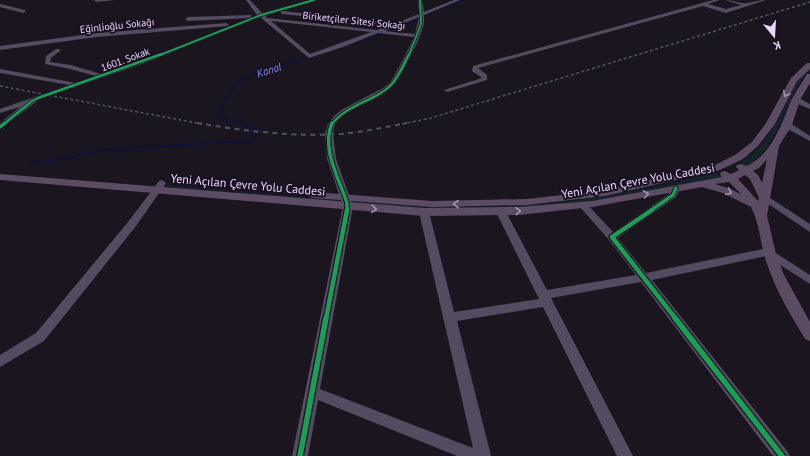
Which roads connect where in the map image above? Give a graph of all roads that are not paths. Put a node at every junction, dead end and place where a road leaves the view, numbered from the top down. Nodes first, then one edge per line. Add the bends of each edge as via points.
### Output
1 (7, 0) edge
2 (112, 0) edge
3 (248, 0) edge
4 (314, 0) edge
5 (420, 0) edge
6 (458, 0) edge
7 (717, 0) edge
8 (727, 0) edge
9 (764, 0) edge
10 (96, 1) edge
11 (0, 3) edge
12 (702, 4) junction
13 (746, 5) junction
14 (23, 11) dead end
15 (276, 11) junction
16 (421, 14) junction
17 (263, 17) junction
18 (188, 19) dead end
19 (236, 24) junction
20 (399, 24) junction
21 (379, 31) junction
22 (417, 36) junction
23 (0, 48) edge
24 (58, 50) dead end
25 (810, 64) edge
26 (0, 71) edge
27 (101, 76) junction
28 (809, 78) edge
29 (76, 85) junction
30 (448, 90) dead end
31 (796, 100) junction
32 (32, 101) junction
33 (2, 107) edge
34 (810, 107) edge
35 (787, 125) junction
36 (0, 127) edge
37 (810, 139) edge
38 (776, 144) junction
39 (732, 162) junction
40 (716, 168) junction
41 (0, 169) edge
42 (747, 171) junction
43 (0, 177) edge
44 (731, 178) junction
45 (700, 184) junction
46 (159, 186) junction
47 (676, 188) junction
48 (764, 197) junction
49 (347, 202) junction
50 (583, 205) junction
51 (758, 211) junction
52 (424, 212) junction
53 (500, 212) junction
54 (810, 229) edge
55 (612, 237) junction
56 (768, 252) junction
57 (644, 278) junction
58 (810, 280) edge
59 (544, 298) junction
60 (449, 318) junction
61 (810, 334) edge
62 (0, 362) edge
63 (312, 392) junction
64 (300, 456) edge
65 (476, 456) edge
66 (483, 456) edge
67 (625, 456) edge
68 (782, 456) edge

1 - 11 street
2 - 10 street
3 - 17 street
4 - 15 street
5 - 16 street
6 - 16 street
7 - 12 street
8 - 13 street
9 - 13 street
11 - 14 street
12 - 13 street via 726,11
12 - 30 street via 475,67 474,70 485,76 485,79
15 - 17 street
15 - 20 street
16 - 20 street
16 - 22 street via 422,20
17 - 18 street
17 - 19 street, 1601. Sokak
17 - 21 street, Biriketçiler Sitesi Sokağı
17 - 21 street via 309,56
19 - 23 street, Eğinlioğlu Sokağı via 97,35
19 - 27 street, 1601. Sokak via 154,58
20 - 21 street
21 - 22 street, Biriketçiler Sitesi Sokağı
22 - 49 street via 392,85 345,111 329,129 331,153
24 - 27 street via 48,57 47,63
25 -> 39 main road, Yeni Açılan Çevre Yolu Caddesi via 794,80 761,136
26 - 29 street
27 - 29 street, 1601. Sokak
28 - 31 main road
29 - 32 street, 1601. Sokak
31 - 34 street
31 - 35 main road
32 - 33 street
32 - 36 street, 1601. Sokak
35 - 37 street
35 - 38 main road
38 - 42 main road, Yeni Açılan Çevre Yolu Caddesi via 760,162
38 - 48 main road
39 - 40 main road, Yeni Açılan Çevre Yolu Caddesi
39 - 42 main road
40 - 44 main road
40 -> 49 main road, Yeni Açılan Çevre Yolu Caddesi via 605,193 526,202
41 - 46 main road, Yeni Açılan Çevre Yolu Caddesi
42 - 44 main road, Yeni Açılan Çevre Yolu Caddesi
42 - 48 main road via 754,178
43 - 46 main road, Yeni Açılan Çevre Yolu Caddesi
44 - 45 main road, Yeni Açılan Çevre Yolu Caddesi
44 - 51 main road
45 - 47 main road, Yeni Açılan Çevre Yolu Caddesi
45 -> 51 main road via 727,191
46 - 49 main road, Yeni Açılan Çevre Yolu Caddesi
46 - 62 street via 132,224 40,337
50 -> 47 main road, Yeni Açılan Çevre Yolu Caddesi
47 - 55 street via 673,195
48 - 51 main road
48 - 54 street
49 -> 52 main road, Yeni Açılan Çevre Yolu Caddesi
49 - 63 street
53 -> 50 main road, Yeni Açılan Çevre Yolu Caddesi
50 - 55 street
51 - 56 main road
52 - 53 main road, Yeni Açılan Çevre Yolu Caddesi
52 - 60 street
53 - 59 street
55 - 57 street
56 - 57 street
56 - 58 street
56 - 61 main road via 786,294
57 - 59 street
57 - 68 street
59 - 60 street
59 - 67 street
60 - 66 street
63 - 64 street
63 - 65 street

